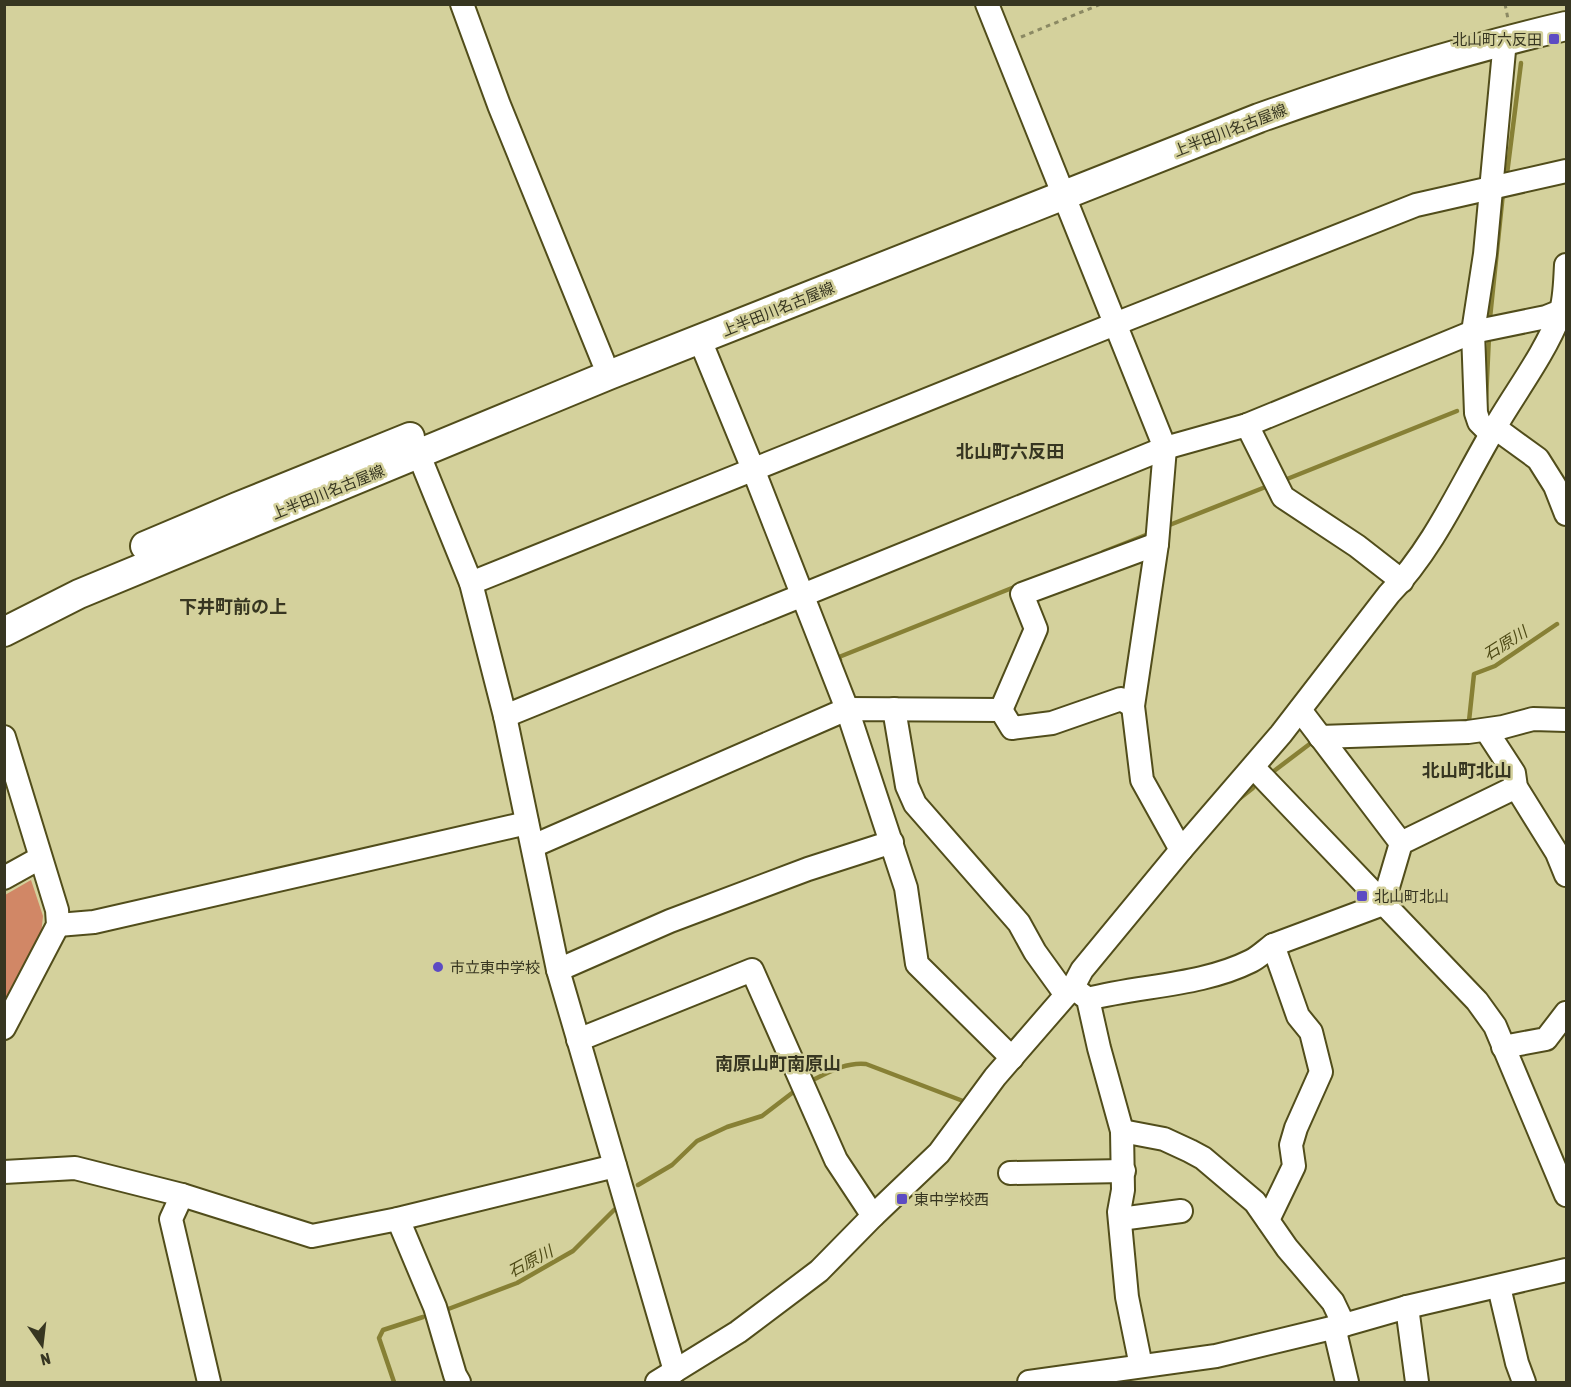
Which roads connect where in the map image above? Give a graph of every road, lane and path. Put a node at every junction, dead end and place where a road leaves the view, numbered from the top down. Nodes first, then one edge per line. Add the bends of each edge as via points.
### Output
1 (462, 4) edge
2 (987, 4) edge
3 (1101, 4) edge
4 (1566, 8) edge
5 (1506, 22) edge
6 (1566, 26) edge
7 (1002, 44) junction
8 (1566, 171) edge
9 (1060, 187) junction
10 (1492, 187) junction
11 (1566, 265) edge
12 (1563, 303) edge
13 (1115, 324) junction
14 (1473, 332) junction
15 (700, 340) junction
16 (603, 361) junction
17 (1247, 426) junction
18 (1492, 431) junction
19 (416, 446) junction
20 (1165, 448) junction
21 (753, 469) junction
22 (1561, 482) edge
23 (1566, 514) edge
24 (1157, 544) junction
25 (1402, 581) junction
26 (471, 583) junction
27 (802, 596) junction
28 (4, 612) edge
29 (4, 632) edge
30 (1132, 706) junction
31 (894, 709) junction
32 (847, 710) junction
33 (1000, 710) junction
34 (1300, 710) junction
35 (505, 716) junction
36 (1566, 720) edge
37 (1486, 730) junction
38 (1320, 737) junction
39 (6, 753) edge
40 (1254, 768) junction
41 (1516, 787) junction
42 (527, 823) junction
43 (892, 842) junction
44 (1401, 843) junction
45 (1559, 843) edge
46 (533, 846) junction
47 (1181, 850) junction
48 (40, 858) junction
49 (1566, 874) edge
50 (4, 878) edge
51 (1383, 904) junction
52 (58, 925) junction
53 (1273, 945) junction
54 (558, 970) junction
55 (1076, 994) junction
56 (1566, 1013) edge
57 (4, 1028) edge
58 (578, 1040) junction
59 (1503, 1047) junction
60 (1012, 1058) junction
61 (1122, 1131) junction
62 (615, 1166) junction
63 (1124, 1171) junction
64 (4, 1172) edge
65 (1010, 1173) dead end
66 (183, 1195) junction
67 (1566, 1195) edge
68 (1181, 1211) dead end
69 (873, 1216) junction
70 (398, 1219) junction
71 (1120, 1219) junction
72 (1268, 1220) junction
73 (1566, 1270) edge
74 (1499, 1287) junction
75 (1407, 1307) junction
76 (1339, 1326) junction
77 (1141, 1366) junction
78 (666, 1377) edge
79 (1095, 1378) edge
80 (1042, 1381) edge
81 (209, 1383) edge
82 (459, 1383) edge
83 (1347, 1383) edge
84 (1417, 1383) edge
85 (1524, 1383) edge

1 - 16 street
2 - 7 street
3 - 7 path
4 - 5 main road, 上半田川名古屋線
5 - 6 main road, 上半田川名古屋線
5 - 9 main road, 上半田川名古屋線 via 1135,168
5 - 10 street
7 - 9 street
8 - 10 street
9 - 13 street
9 - 15 main road, 上半田川名古屋線
9 - 16 main road, 上半田川名古屋線
10 - 13 street via 1416,206
10 - 14 street
11 - 12 street
12 - 14 street via 1546,317
12 - 18 street via 1550,337
13 - 20 street
13 - 21 street
14 - 17 street
14 - 18 street via 1476,413 1479,422
15 - 19 main road, 上半田川名古屋線
15 - 21 street
16 - 19 main road, 上半田川名古屋線
17 - 20 street
17 - 25 street via 1283,496
18 - 22 street via 1538,459
18 - 25 street via 1450,510
19 - 26 street
19 - 28 main road, 上半田川名古屋線 via 237,507 116,558
19 - 29 main road, 上半田川名古屋線 via 79,594
20 - 24 street
20 - 27 street
21 - 26 street
21 - 27 street
22 - 23 street
24 - 30 street
24 - 33 street via 1022,594 1036,629
25 - 34 street
26 - 35 street
27 - 32 street
27 - 35 street
30 - 33 street via 1121,699 1052,723 1012,728
30 - 47 street via 1142,780
31 - 32 street
31 - 33 street
31 - 55 street via 907,786 915,804 1018,923 1035,952
32 - 43 street
32 - 46 street
34 - 38 street
34 - 40 street
35 - 42 street
36 - 37 street via 1533,719
37 - 38 street
37 - 41 street via 1514,773
38 - 44 street
39 - 48 street
40 - 47 street
40 - 51 street
41 - 44 street
41 - 45 street
42 - 46 street
42 - 52 street via 94,922
43 - 54 street via 808,868 670,921
43 - 60 street via 906,888 916,964
44 - 51 street
45 - 49 street
46 - 54 street
47 - 55 street via 1082,970
48 - 50 street
48 - 52 street
51 - 53 street
51 - 59 street via 1477,1001
52 - 57 street
53 - 55 street via 1251,961 1210,975 1114,992
53 - 72 street via 1298,1016 1311,1032 1321,1072 1291,1145 1294,1166
54 - 58 street
55 - 60 street
55 - 61 street via 1099,1048
56 - 59 street via 1546,1040
58 - 62 street
58 - 69 street via 752,970 836,1160
59 - 67 street
60 - 69 street via 939,1153
61 - 63 street
61 - 72 street via 1164,1139 1203,1158 1255,1202
62 - 70 street
62 - 78 street
63 - 65 street
63 - 71 street
64 - 66 street via 75,1168
66 - 70 street via 312,1236
66 - 81 street via 171,1219
68 - 71 street
69 - 78 street via 819,1271 738,1332
70 - 82 street via 435,1307
71 - 77 street via 1126,1297
72 - 76 street via 1333,1302
73 - 74 street
74 - 75 street
74 - 85 street
75 - 76 street
75 - 84 street
76 - 77 street via 1216,1356
76 - 83 street
77 - 79 street
79 - 80 street

